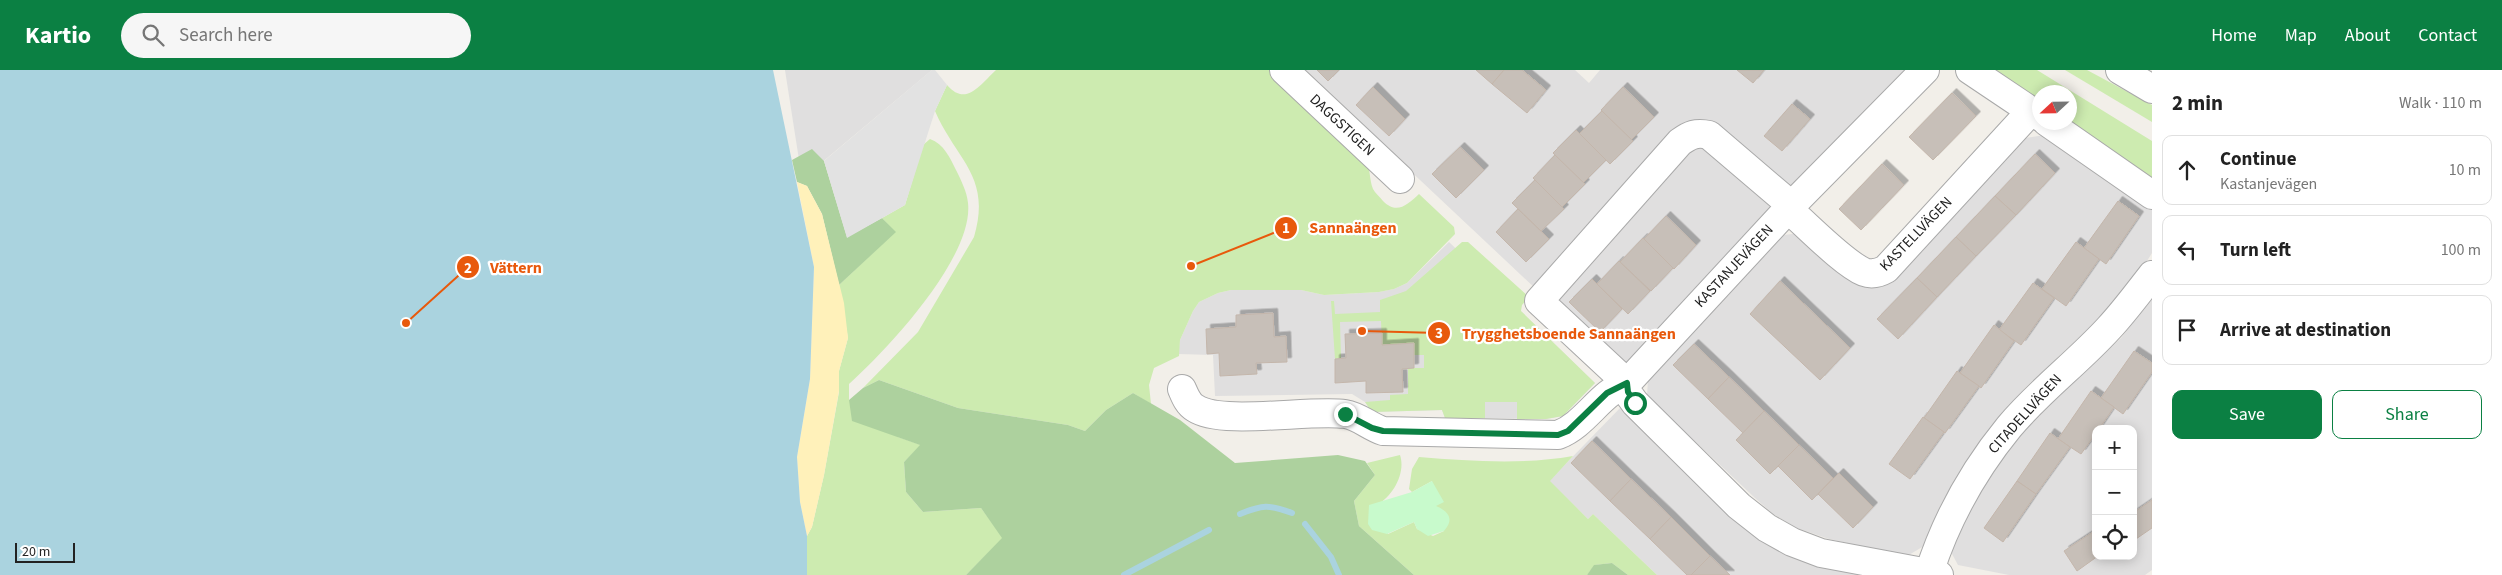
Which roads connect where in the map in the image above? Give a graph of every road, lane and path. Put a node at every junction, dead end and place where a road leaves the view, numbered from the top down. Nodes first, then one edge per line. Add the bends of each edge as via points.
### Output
1 (1284, 70) edge
2 (1925, 70) edge
3 (1970, 70) edge
4 (2120, 70) edge
5 (2152, 89) edge
6 (2032, 112) edge
7 (2032, 124) edge
8 (2058, 130) edge
9 (1400, 179) dead end
10 (2152, 195) edge
11 (1790, 207) junction
12 (2152, 275) edge
13 (1627, 383) junction
14 (1182, 389) dead end
15 (1934, 574) edge

1 - 9 street, DAGGSTIGEN
2 - 11 street, KASTANJEVÄGEN
3 - 6 street
4 - 5 street
7 - 11 street, KASTELLVÄGEN via 1886,269 1877,274 1865,272 1850,262
8 - 10 street
11 - 13 street, KASTANJEVÄGEN
11 - 13 street via 1709,136 1700,133 1689,135 1680,142 1539,301
12 - 15 street, CITADELLVÄGEN via 2108,329 2009,427 1976,471 1936,549
13 - 14 street, KASTANJEVÄGEN via 1607,393 1574,426 1558,435 1383,431 1345,414 1227,416 1195,408
13 - 15 street via 1635,403 1739,506 1767,528 1821,553

